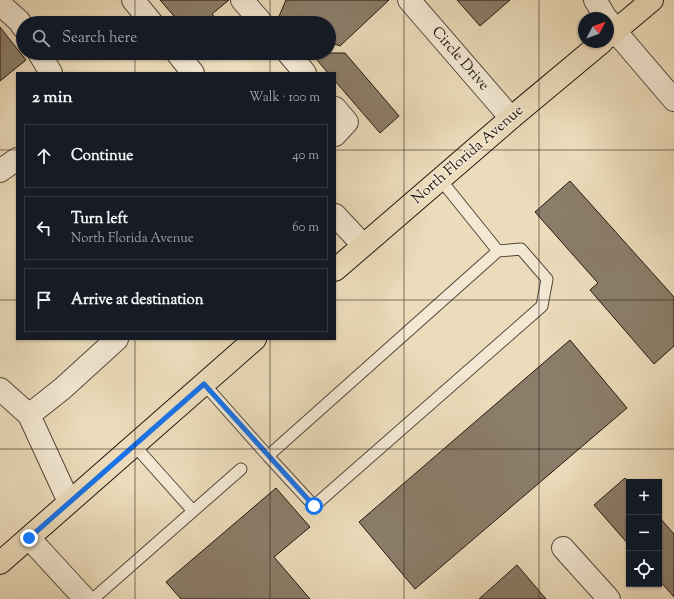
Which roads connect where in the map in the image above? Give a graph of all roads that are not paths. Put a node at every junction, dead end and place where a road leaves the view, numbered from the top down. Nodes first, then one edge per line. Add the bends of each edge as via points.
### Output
1 (133, 0) edge
2 (242, 0) edge
3 (410, 0) edge
4 (595, 0) edge
5 (652, 0) edge
6 (0, 4) edge
7 (600, 12) edge
8 (146, 16) edge
9 (256, 16) edge
10 (16, 18) edge
11 (614, 26) edge
12 (614, 36) edge
13 (588, 48) edge
14 (43, 60) edge
15 (183, 60) edge
16 (294, 60) edge
17 (50, 72) edge
18 (192, 72) edge
19 (304, 72) edge
20 (674, 100) edge
21 (336, 109) edge
22 (510, 118) junction
23 (336, 134) edge
24 (16, 160) edge
25 (0, 171) edge
26 (440, 179) junction
27 (336, 216) edge
28 (363, 246) junction
29 (498, 251) junction
30 (336, 269) edge
31 (116, 340) edge
32 (254, 340) edge
33 (204, 384) junction
34 (0, 389) edge
35 (29, 415) junction
36 (134, 445) junction
37 (268, 456) junction
38 (241, 469) dead end
39 (69, 502) junction
40 (193, 512) junction
41 (29, 538) junction
42 (563, 548) dead end
43 (0, 563) edge
44 (85, 599) edge
45 (93, 599) edge
46 (608, 599) edge

1 - 8 street
2 - 9 street
3 - 22 street, Circle Drive
4 - 7 street
5 - 11 main road, North Florida Avenue
6 - 10 street
12 - 20 street
13 - 22 main road, North Florida Avenue
14 - 17 street
15 - 18 street
16 - 19 street
21 - 23 street via 348,122
22 - 26 main road, North Florida Avenue
24 - 25 street
26 - 28 main road, North Florida Avenue
26 - 29 lane
27 - 28 street
28 - 30 main road, North Florida Avenue
29 - 37 lane
29 - 37 lane via 521,249 547,278 542,306 314,506
31 - 35 street
32 - 33 main road
33 - 36 main road
33 - 37 lane
34 - 35 street
35 - 39 street
36 - 39 main road
36 - 40 lane
38 - 40 lane
39 - 41 main road
40 - 45 lane
41 - 43 main road
41 - 44 street
42 - 46 street

